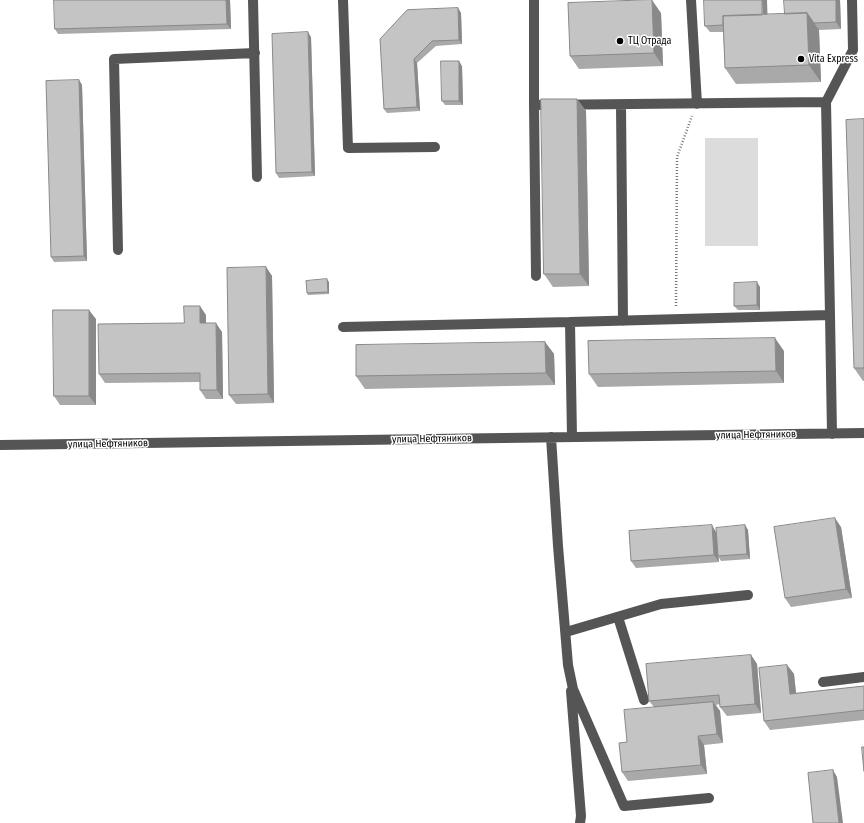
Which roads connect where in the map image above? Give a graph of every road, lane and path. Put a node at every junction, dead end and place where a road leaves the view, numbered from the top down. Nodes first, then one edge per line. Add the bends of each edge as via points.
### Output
1 (253, 0) edge
2 (343, 0) edge
3 (534, 0) edge
4 (691, 0) edge
5 (852, 0) edge
6 (254, 53) junction
7 (826, 102) junction
8 (697, 104) junction
9 (534, 105) junction
10 (621, 105) junction
11 (435, 147) dead end
12 (257, 177) dead end
13 (118, 250) dead end
14 (536, 276) dead end
15 (830, 315) junction
16 (676, 320) junction
17 (623, 321) junction
18 (570, 322) junction
19 (343, 327) dead end
20 (864, 433) edge
21 (832, 434) junction
22 (551, 437) junction
23 (572, 437) junction
24 (0, 445) edge
25 (748, 595) dead end
26 (618, 617) junction
27 (566, 632) junction
28 (568, 665) junction
29 (864, 677) edge
30 (823, 682) dead end
31 (644, 700) dead end
32 (709, 798) dead end
33 (580, 823) edge

1 - 6 street
2 - 11 street via 348,148
3 - 9 street
4 - 8 street
5 - 7 street via 853,50
6 - 12 street
6 - 13 street via 114,59
7 - 8 street
7 - 15 street
8 - 10 street
8 - 16 path via 677,157
9 - 10 street
9 - 14 street
10 - 17 street
15 - 16 street
15 - 21 street
16 - 17 street
17 - 18 street
18 - 19 street
18 - 23 street
20 - 21 street, улица Нефтяников
21 - 23 street, улица Нефтяников
22 - 23 street, улица Нефтяников
22 - 24 street, улица Нефтяников
22 - 27 street
25 - 26 street via 661,604
26 - 27 street
26 - 31 street
27 - 28 street
28 - 32 street via 573,689 624,806
28 - 33 street
29 - 30 street

